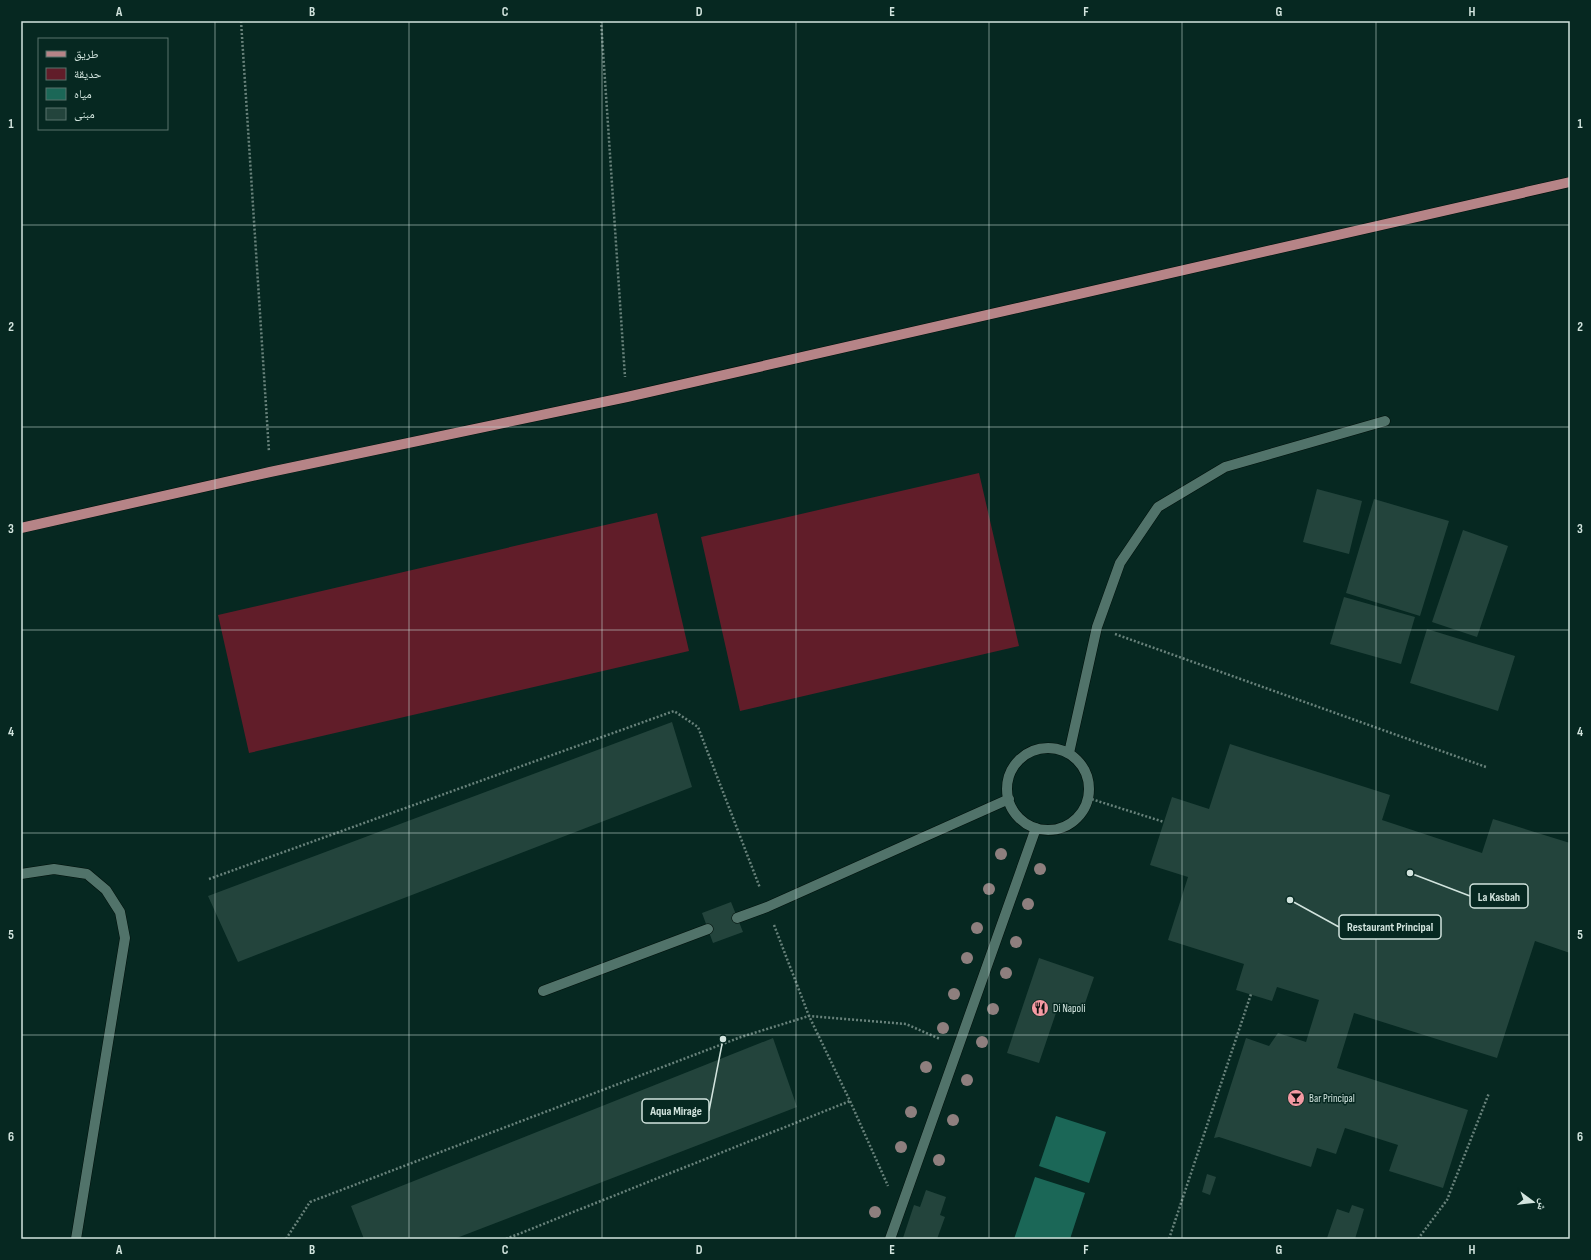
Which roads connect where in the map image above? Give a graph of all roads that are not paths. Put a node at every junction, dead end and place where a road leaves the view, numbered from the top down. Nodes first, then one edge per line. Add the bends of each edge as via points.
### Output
1 (1570, 182) edge
2 (1385, 421) dead end
3 (21, 528) edge
4 (1069, 753) junction
5 (1009, 799) junction
6 (1036, 828) junction
7 (21, 874) edge
8 (737, 918) dead end
9 (708, 929) dead end
10 (543, 991) dead end
11 (76, 1239) edge
12 (890, 1239) edge

1 - 3 main road via 626,397 270,472
2 - 4 street via 1225,467 1158,507 1120,563 1097,627
4 - 5 street via 1044,748 1021,758 1008,780
4 - 6 street via 1086,772 1088,798 1081,813 1069,824 1053,829
5 - 6 street via 1021,819
5 - 8 street
6 - 12 street
7 - 11 street via 54,869 87,874 106,890 120,912 125,938
9 - 10 street

